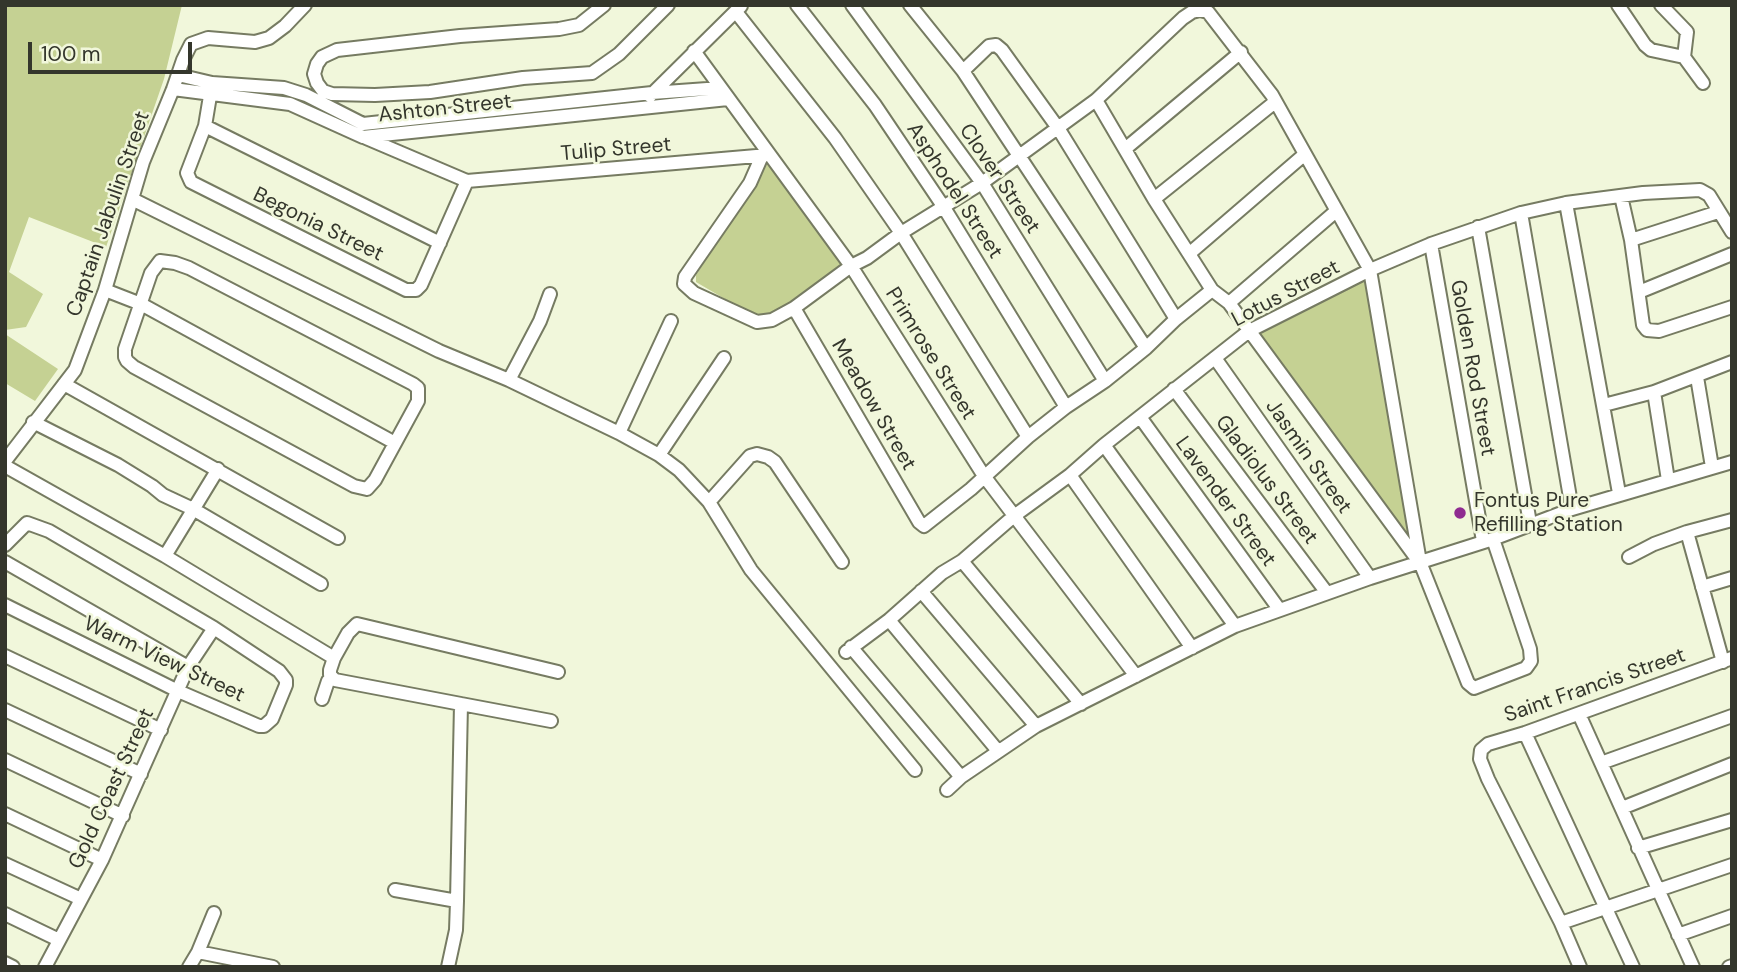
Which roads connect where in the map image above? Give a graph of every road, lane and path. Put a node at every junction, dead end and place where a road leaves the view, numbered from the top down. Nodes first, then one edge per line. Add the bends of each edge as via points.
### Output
1 (604, 5) edge
2 (797, 5) edge
3 (852, 5) edge
4 (909, 5) edge
5 (1618, 5) edge
6 (1661, 5) edge
7 (664, 6) edge
8 (299, 7) edge
9 (739, 8) edge
10 (694, 51) junction
11 (1241, 52) junction
12 (1684, 57) junction
13 (963, 71) junction
14 (178, 75) junction
15 (1703, 83) dead end
16 (173, 89) junction
17 (211, 89) junction
18 (652, 93) junction
19 (724, 93) junction
20 (1096, 100) junction
21 (1275, 102) junction
22 (643, 107) junction
23 (205, 126) junction
24 (1058, 128) junction
25 (363, 130) junction
26 (1125, 149) junction
27 (1305, 154) junction
28 (765, 156) junction
29 (1020, 156) junction
30 (467, 181) junction
31 (982, 183) junction
32 (1621, 196) junction
33 (132, 199) junction
34 (1154, 199) junction
35 (1566, 203) junction
36 (943, 206) junction
37 (1335, 212) junction
38 (1718, 212) junction
39 (1521, 213) junction
40 (1478, 227) junction
41 (1732, 232) edge
42 (901, 233) junction
43 (1631, 240) junction
44 (440, 243) junction
45 (1431, 244) junction
46 (1190, 253) junction
47 (1732, 254) edge
48 (851, 266) junction
49 (1370, 270) junction
50 (105, 290) junction
51 (1212, 290) junction
52 (1639, 292) junction
53 (550, 294) dead end
54 (1229, 303) junction
55 (141, 304) junction
56 (1732, 307) edge
57 (794, 308) junction
58 (1176, 318) junction
59 (671, 321) dead end
60 (1249, 331) junction
61 (1146, 348) junction
62 (724, 358) dead end
63 (1215, 358) junction
64 (1732, 362) edge
65 (1698, 377) junction
66 (509, 380) junction
67 (1105, 381) junction
68 (64, 384) junction
69 (1174, 389) junction
70 (1654, 392) junction
71 (1604, 405) junction
72 (1066, 407) junction
73 (1140, 417) junction
74 (33, 422) junction
75 (619, 433) junction
76 (1028, 437) junction
77 (396, 443) junction
78 (1104, 445) junction
79 (659, 455) junction
80 (1732, 462) edge
81 (5, 464) edge
82 (1712, 467) junction
83 (218, 469) junction
84 (1070, 475) junction
85 (984, 476) junction
86 (1668, 480) junction
87 (1619, 493) junction
88 (709, 502) junction
89 (192, 509) junction
90 (1572, 509) junction
91 (1014, 516) junction
92 (1732, 520) edge
93 (1530, 523) junction
94 (1687, 532) junction
95 (338, 538) dead end
96 (1488, 540) junction
97 (5, 545) edge
98 (164, 556) junction
99 (1629, 557) dead end
100 (962, 561) junction
101 (5, 562) edge
102 (842, 562) dead end
103 (1420, 562) junction
104 (1370, 578) junction
105 (1732, 578) edge
106 (321, 584) dead end
107 (1702, 587) junction
108 (921, 591) junction
109 (1327, 593) junction
110 (5, 605) edge
111 (1279, 609) junction
112 (889, 620) junction
113 (1235, 626) junction
114 (214, 628) junction
115 (1192, 648) junction
116 (5, 656) edge
117 (334, 657) junction
118 (1727, 660) edge
119 (188, 667) junction
120 (558, 672) dead end
121 (1136, 676) junction
122 (332, 678) junction
123 (178, 691) junction
124 (322, 699) dead end
125 (461, 704) junction
126 (1082, 704) junction
127 (5, 709) edge
128 (1579, 714) junction
129 (1732, 716) edge
130 (551, 721) dead end
131 (1036, 726) junction
132 (161, 730) junction
133 (1525, 733) junction
134 (998, 751) junction
135 (5, 760) edge
136 (1601, 763) junction
137 (1732, 764) edge
138 (915, 770) dead end
139 (141, 774) junction
140 (961, 777) junction
141 (947, 790) dead end
142 (1622, 808) junction
143 (5, 814) edge
144 (123, 816) junction
145 (1732, 820) edge
146 (1638, 848) junction
147 (102, 860) junction
148 (5, 864) edge
149 (1732, 865) edge
150 (395, 890) dead end
151 (1657, 892) junction
152 (81, 899) junction
153 (457, 901) junction
154 (1606, 908) junction
155 (214, 913) dead end
156 (5, 914) edge
157 (1732, 916) edge
158 (1561, 923) junction
159 (1678, 935) junction
160 (59, 940) junction
161 (198, 952) junction
162 (5, 963) edge
163 (13, 967) edge
164 (45, 967) edge
165 (189, 967) edge
166 (273, 967) edge
167 (447, 967) edge
168 (1580, 967) edge
169 (1633, 967) edge
170 (1693, 967) edge

1 - 7 street via 579,25 559,29 337,50 322,57 314,74 323,90 332,94 375,95 592,73 619,54
2 - 36 street, Asphodel Street via 875,105
3 - 31 street, Clover Street
4 - 13 street
5 - 12 street via 1644,45
6 - 12 street via 1687,32
8 - 14 street, Captain Jabulin Street via 269,38 255,42 208,38 191,44
9 - 10 street
9 - 42 street
10 - 18 street
10 - 19 street, Primrose Street
11 - 20 street via 1208,12 1192,12
11 - 21 street
11 - 26 street
12 - 15 street
13 - 24 street via 989,46 996,45
13 - 29 street
14 - 16 street, Captain Jabulin Street
14 - 17 street, Ashton Street
16 - 17 street, Ashton Street
16 - 33 street, Captain Jabulin Street
17 - 23 street, Begonia Street
17 - 25 street, Ashton Street via 290,104
18 - 19 street, Ashton Street
18 - 22 street
18 - 25 street, Ashton Street
19 - 22 street, Ashton Street
19 - 28 street, Primrose Street
20 - 24 street
20 - 26 street
21 - 27 street
21 - 34 street
22 - 25 street, Ashton Street
23 - 44 street
23 - 44 street, Begonia Street via 187,173 191,182 212,195 411,292 421,285
24 - 29 street
24 - 58 street
25 - 30 street
26 - 34 street
27 - 37 street
27 - 46 street
28 - 30 street, Tulip Street
28 - 48 street, Primrose Street
28 - 57 street via 684,284 757,322
29 - 31 street
29 - 61 street
30 - 44 street, Begonia Street
31 - 36 street
31 - 67 street, Clover Street
32 - 35 street, Lotus Street
32 - 38 street, Lotus Street via 1700,190 1709,195
32 - 43 street
33 - 50 street, Captain Jabulin Street
33 - 66 street via 427,345
34 - 46 street
35 - 39 street, Lotus Street
35 - 71 street
36 - 42 street
36 - 72 street, Asphodel Street
37 - 49 street
37 - 54 street
38 - 41 street, Lotus Street
38 - 43 street
39 - 40 street, Lotus Street
39 - 90 street
40 - 45 street, Lotus Street
40 - 93 street
42 - 48 street
42 - 76 street
43 - 52 street
45 - 49 street, Lotus Street
45 - 96 street, Golden Rod Street
46 - 51 street
47 - 52 street
48 - 57 street
48 - 85 street, Primrose Street
49 - 60 street, Lotus Street
49 - 103 street
50 - 55 street
50 - 68 street, Captain Jabulin Street via 75,370
51 - 54 street
51 - 58 street
52 - 56 street via 1643,325 1653,331
53 - 66 street
54 - 60 street
55 - 77 street
55 - 77 street via 124,357 134,367 360,489 371,486
55 - 77 street via 155,267 160,261 175,262 413,384 418,388 418,401
57 - 85 street, Meadow Street via 921,526 928,526
58 - 61 street
59 - 75 street
60 - 63 street, Lotus Street
60 - 103 street
61 - 67 street
62 - 79 street
63 - 69 street, Lotus Street
63 - 104 street, Jasmin Street
64 - 65 street
65 - 70 street
65 - 82 street
66 - 75 street
67 - 72 street
68 - 74 street, Captain Jabulin Street
68 - 83 street
69 - 73 street, Lotus Street
69 - 109 street, Gladiolus Street
70 - 71 street
70 - 86 street
71 - 87 street
72 - 76 street
73 - 78 street, Lotus Street
73 - 111 street, Lavender Street
74 - 81 street, Captain Jabulin Street
74 - 89 street
75 - 79 street
76 - 85 street
78 - 84 street, Lotus Street
78 - 113 street
79 - 88 street
80 - 82 street
81 - 98 street
82 - 86 street
83 - 89 street
83 - 95 street
84 - 91 street, Lotus Street
84 - 115 street
85 - 91 street, Primrose Street
86 - 87 street
87 - 90 street
88 - 102 street via 750,456 768,457
88 - 138 street via 751,570
89 - 98 street
89 - 106 street
90 - 93 street
91 - 100 street, Lotus Street
91 - 121 street, Primrose Street
92 - 94 street
93 - 96 street
94 - 99 street
94 - 107 street
96 - 103 street
96 - 103 street, Golden Rod Street via 1531,661 1526,668 1479,687 1468,683
97 - 114 street via 27,523 49,531
98 - 117 street
100 - 108 street, Lotus Street
100 - 126 street
101 - 119 street
103 - 104 street
104 - 109 street
105 - 107 street
107 - 118 street
108 - 112 street, Lotus Street
108 - 131 street
109 - 111 street
110 - 123 street, Warm View Street
111 - 113 street
112 - 134 street
112 - 140 street, Lotus Street via 848,650
113 - 115 street
114 - 119 street, Gold Coast Street
114 - 123 street, Warm View Street via 286,680 272,719 264,726
115 - 121 street
116 - 132 street
117 - 120 street via 357,624
117 - 122 street
118 - 128 street, Saint Francis Street
119 - 123 street, Gold Coast Street
121 - 126 street
122 - 124 street
122 - 125 street
123 - 132 street, Gold Coast Street
125 - 130 street
125 - 153 street
126 - 131 street
127 - 139 street
128 - 133 street, Saint Francis Street
128 - 136 street
129 - 136 street
131 - 134 street
132 - 139 street, Gold Coast Street
133 - 154 street
133 - 158 street, Saint Francis Street via 1488,744 1480,759
134 - 140 street
135 - 144 street
136 - 142 street
137 - 142 street
139 - 144 street, Gold Coast Street
140 - 141 street
142 - 146 street
143 - 147 street
144 - 147 street, Gold Coast Street
145 - 146 street
146 - 151 street
147 - 152 street, Gold Coast Street
148 - 152 street
149 - 151 street
150 - 153 street
151 - 154 street
151 - 159 street
152 - 160 street, Gold Coast Street
153 - 167 street
154 - 158 street
154 - 169 street
155 - 161 street
156 - 160 street
157 - 159 street
158 - 168 street
159 - 170 street
160 - 164 street, Gold Coast Street
161 - 165 street
161 - 166 street
162 - 163 street

